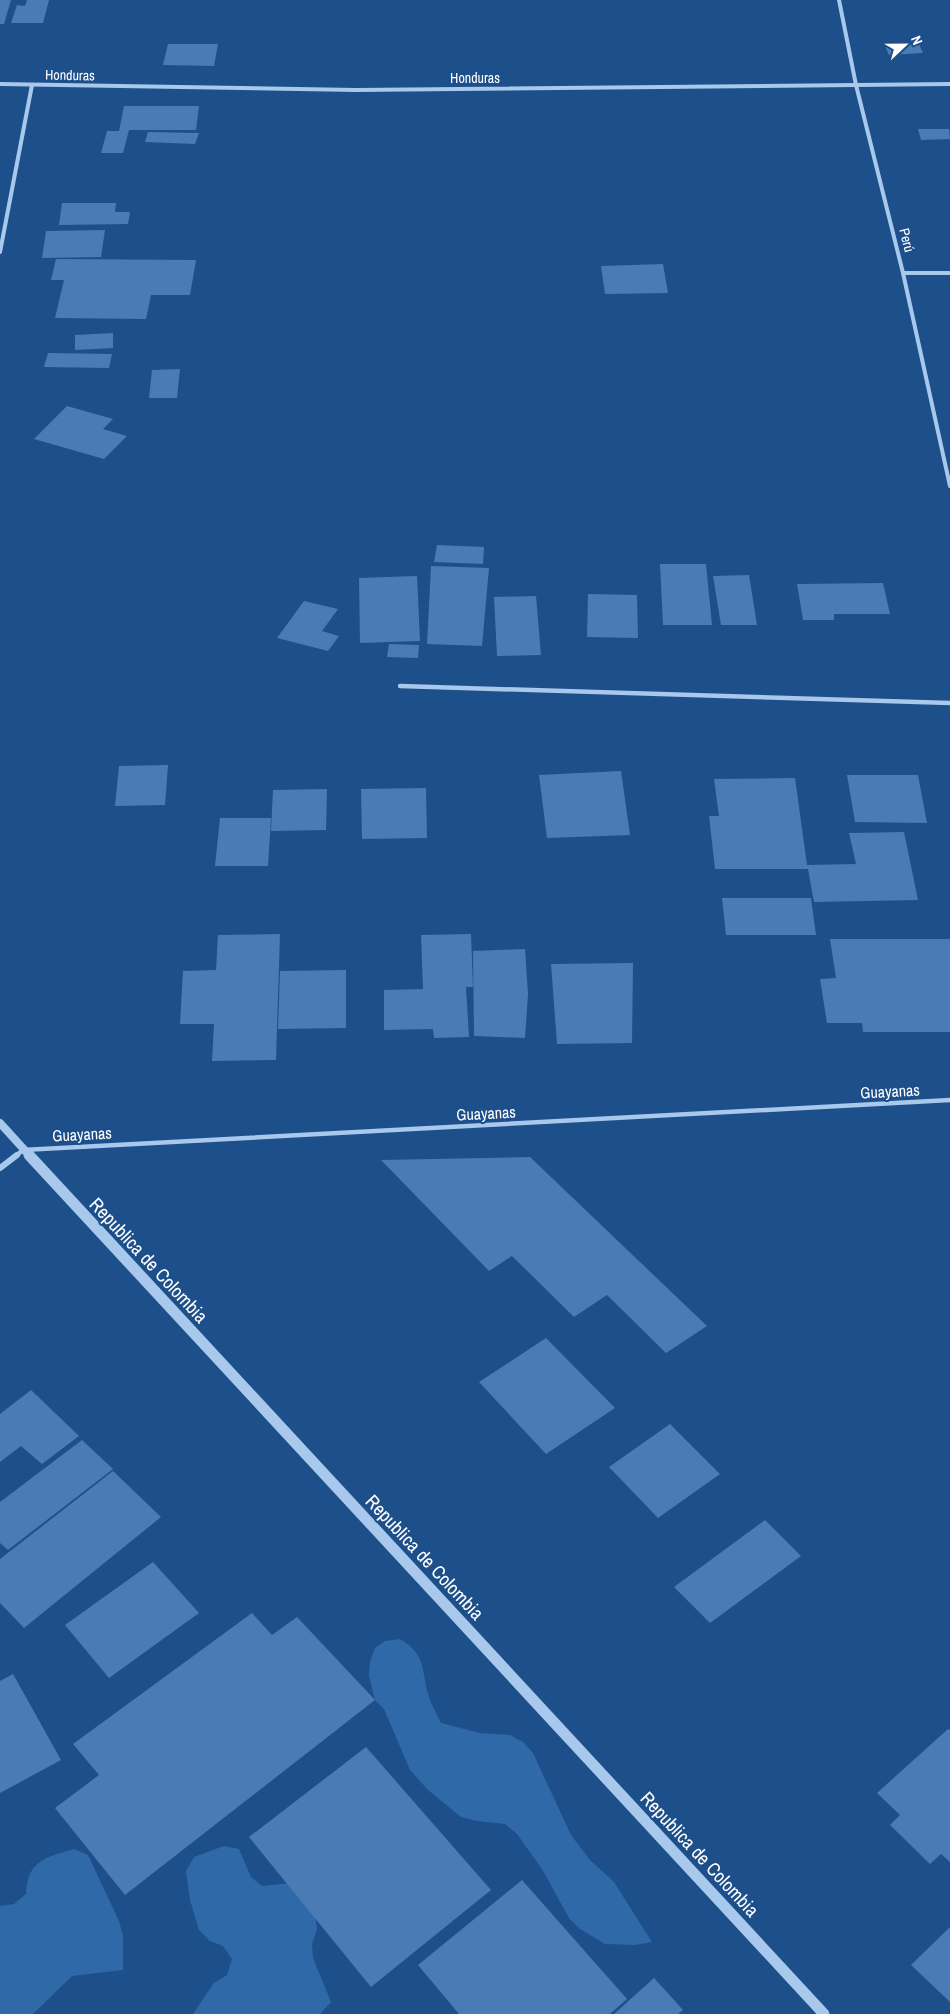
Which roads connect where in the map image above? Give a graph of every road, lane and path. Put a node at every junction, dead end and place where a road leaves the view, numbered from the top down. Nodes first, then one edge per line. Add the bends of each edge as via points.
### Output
1 (839, 0) edge
2 (0, 84) edge
3 (950, 84) edge
4 (32, 85) junction
5 (856, 85) junction
6 (0, 252) edge
7 (903, 273) junction
8 (950, 273) edge
9 (950, 486) edge
10 (400, 686) dead end
11 (950, 704) edge
12 (950, 1100) edge
13 (0, 1123) edge
14 (23, 1150) junction
15 (0, 1168) edge
16 (824, 2014) edge

1 - 5 street, Perú
2 - 4 street, Honduras
3 - 5 street, Honduras
4 - 5 street, Honduras via 281,89
4 - 6 street
5 - 7 street, Perú
7 - 8 street
7 - 9 street, Perú
10 - 11 street
12 - 14 street, Guayanas
13 - 14 street, Republica de Colombia
14 - 15 street
14 - 16 street, Republica de Colombia

